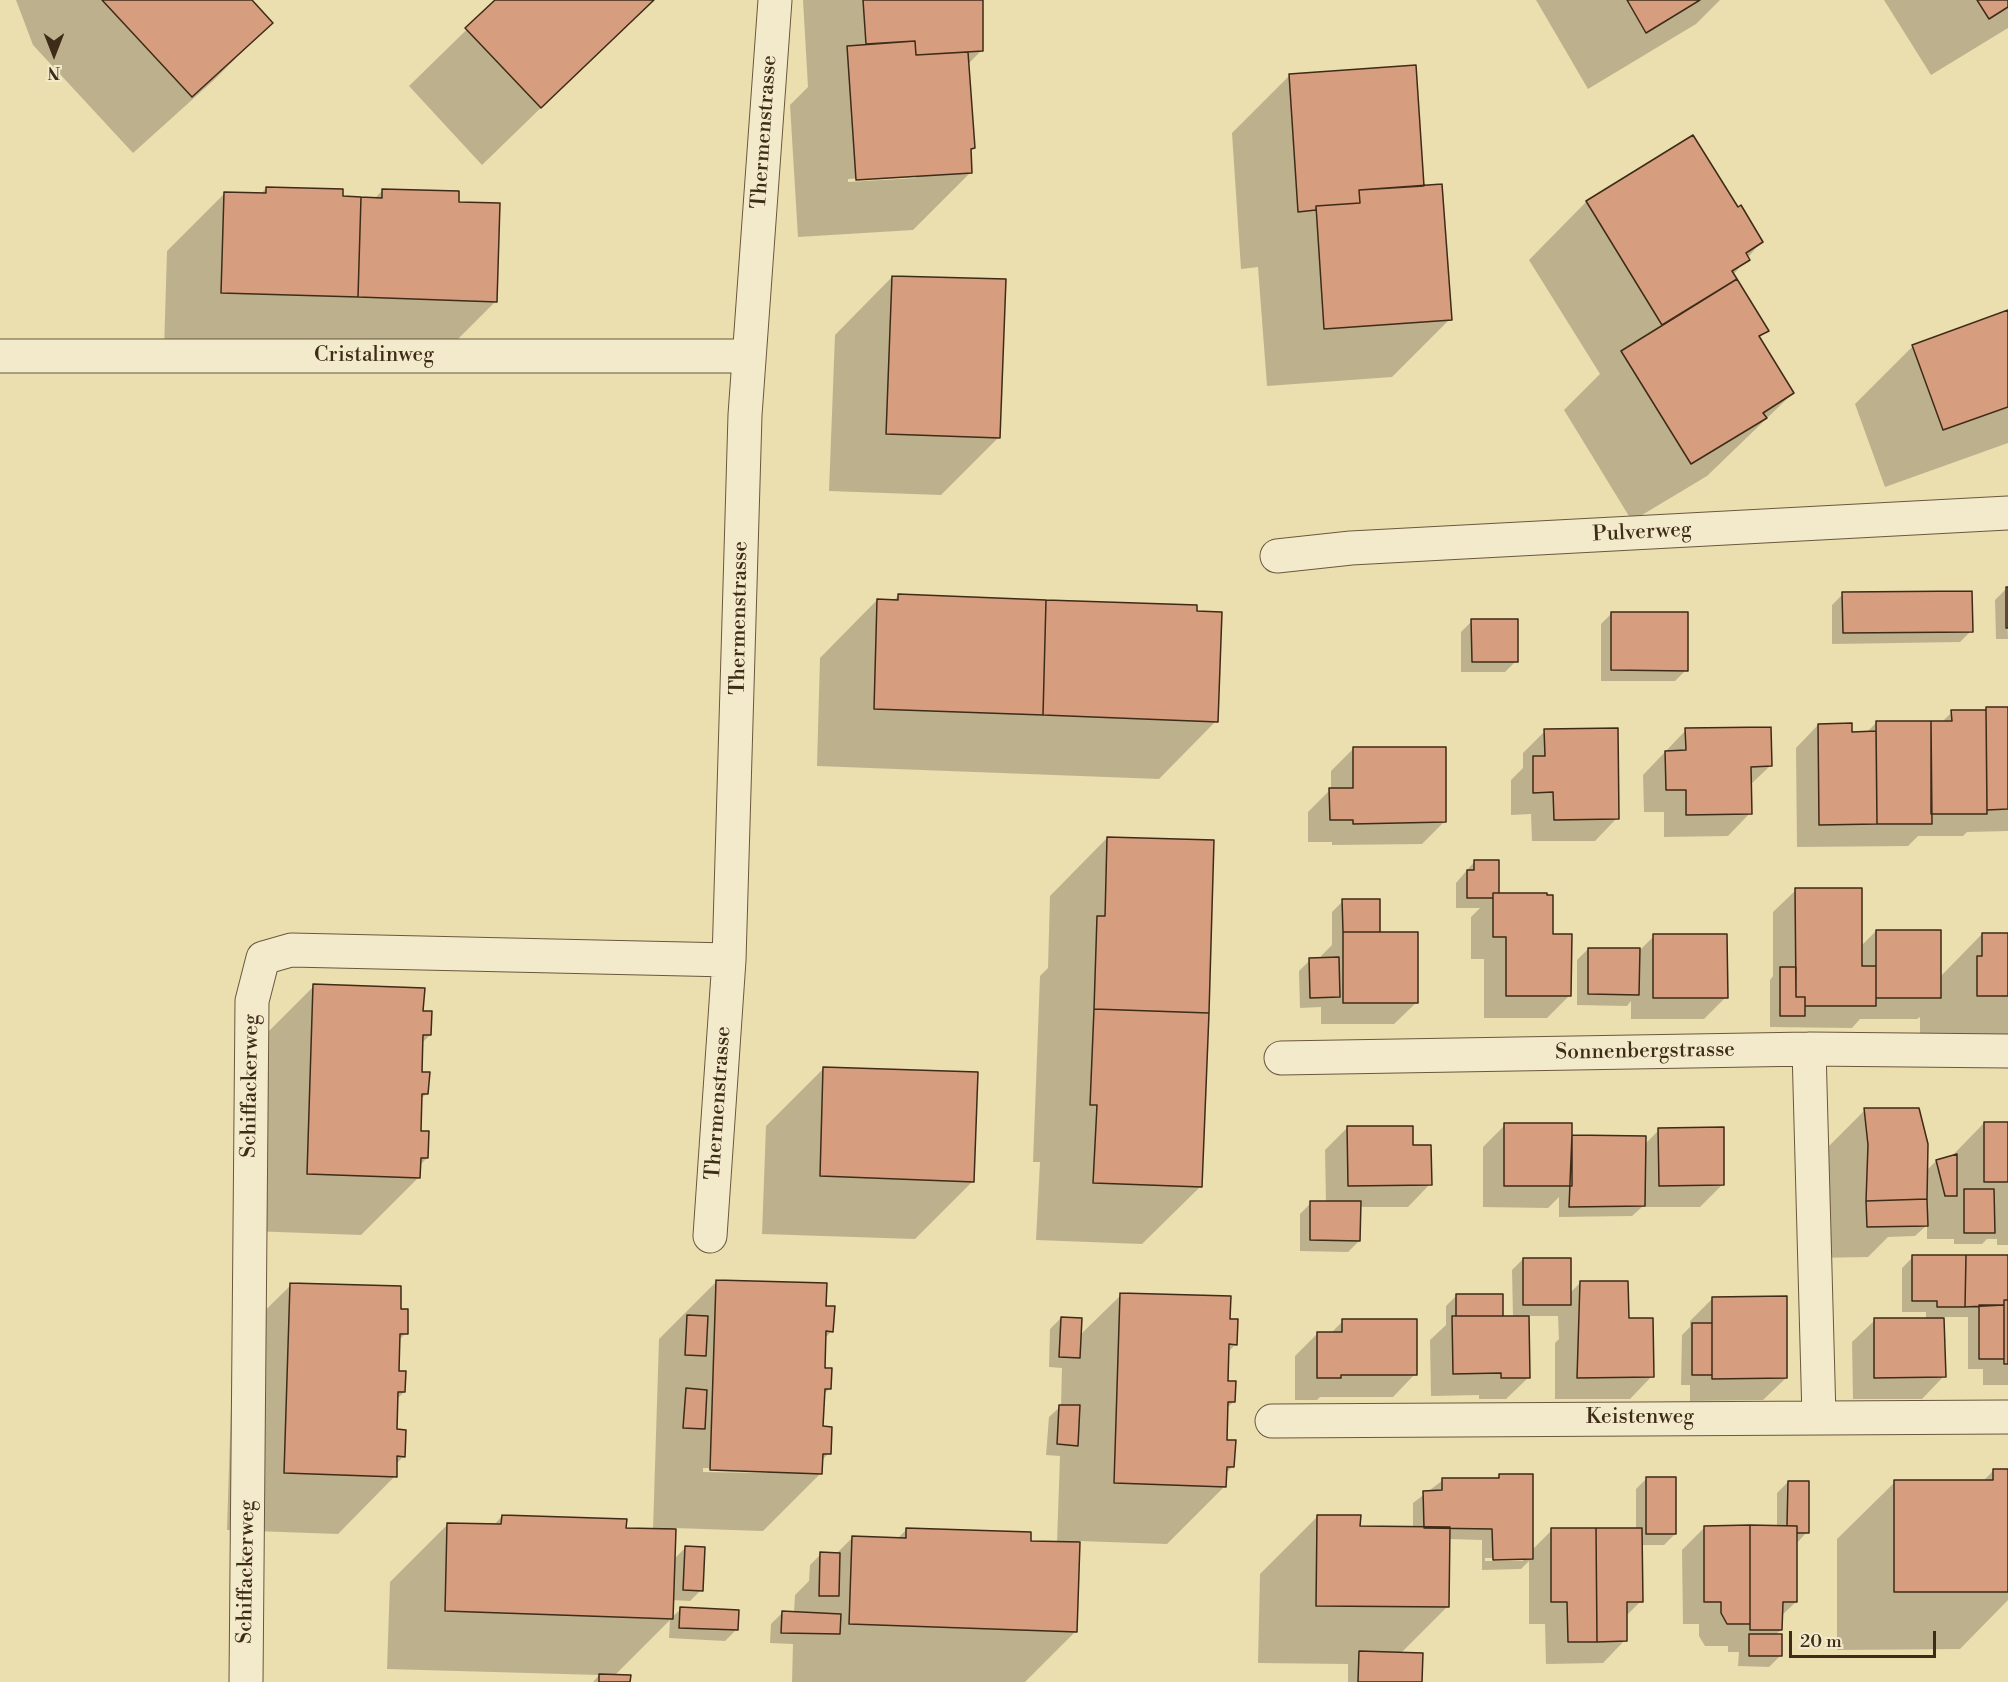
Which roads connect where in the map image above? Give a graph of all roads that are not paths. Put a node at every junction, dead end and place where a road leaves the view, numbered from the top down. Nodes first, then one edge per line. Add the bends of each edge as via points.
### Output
1 (775, 0) edge
2 (0, 356) edge
3 (749, 356) junction
4 (2008, 513) edge
5 (1277, 556) dead end
6 (729, 960) junction
7 (1809, 1049) junction
8 (2008, 1051) edge
9 (1281, 1058) dead end
10 (710, 1236) dead end
11 (1819, 1417) junction
12 (2008, 1417) edge
13 (1272, 1421) dead end
14 (246, 1682) edge

1 - 3 street, Thermenstrasse
2 - 3 street, Cristalinweg
3 - 6 street, Thermenstrasse
4 - 5 street, Pulverweg via 1351,548
6 - 10 street, Thermenstrasse
6 - 14 street, Schiffackerweg via 291,950 263,958 252,1001
7 - 8 street, Sonnenbergstrasse
7 - 9 street, Sonnenbergstrasse
7 - 11 street
11 - 12 street, Keistenweg
11 - 13 street, Keistenweg

